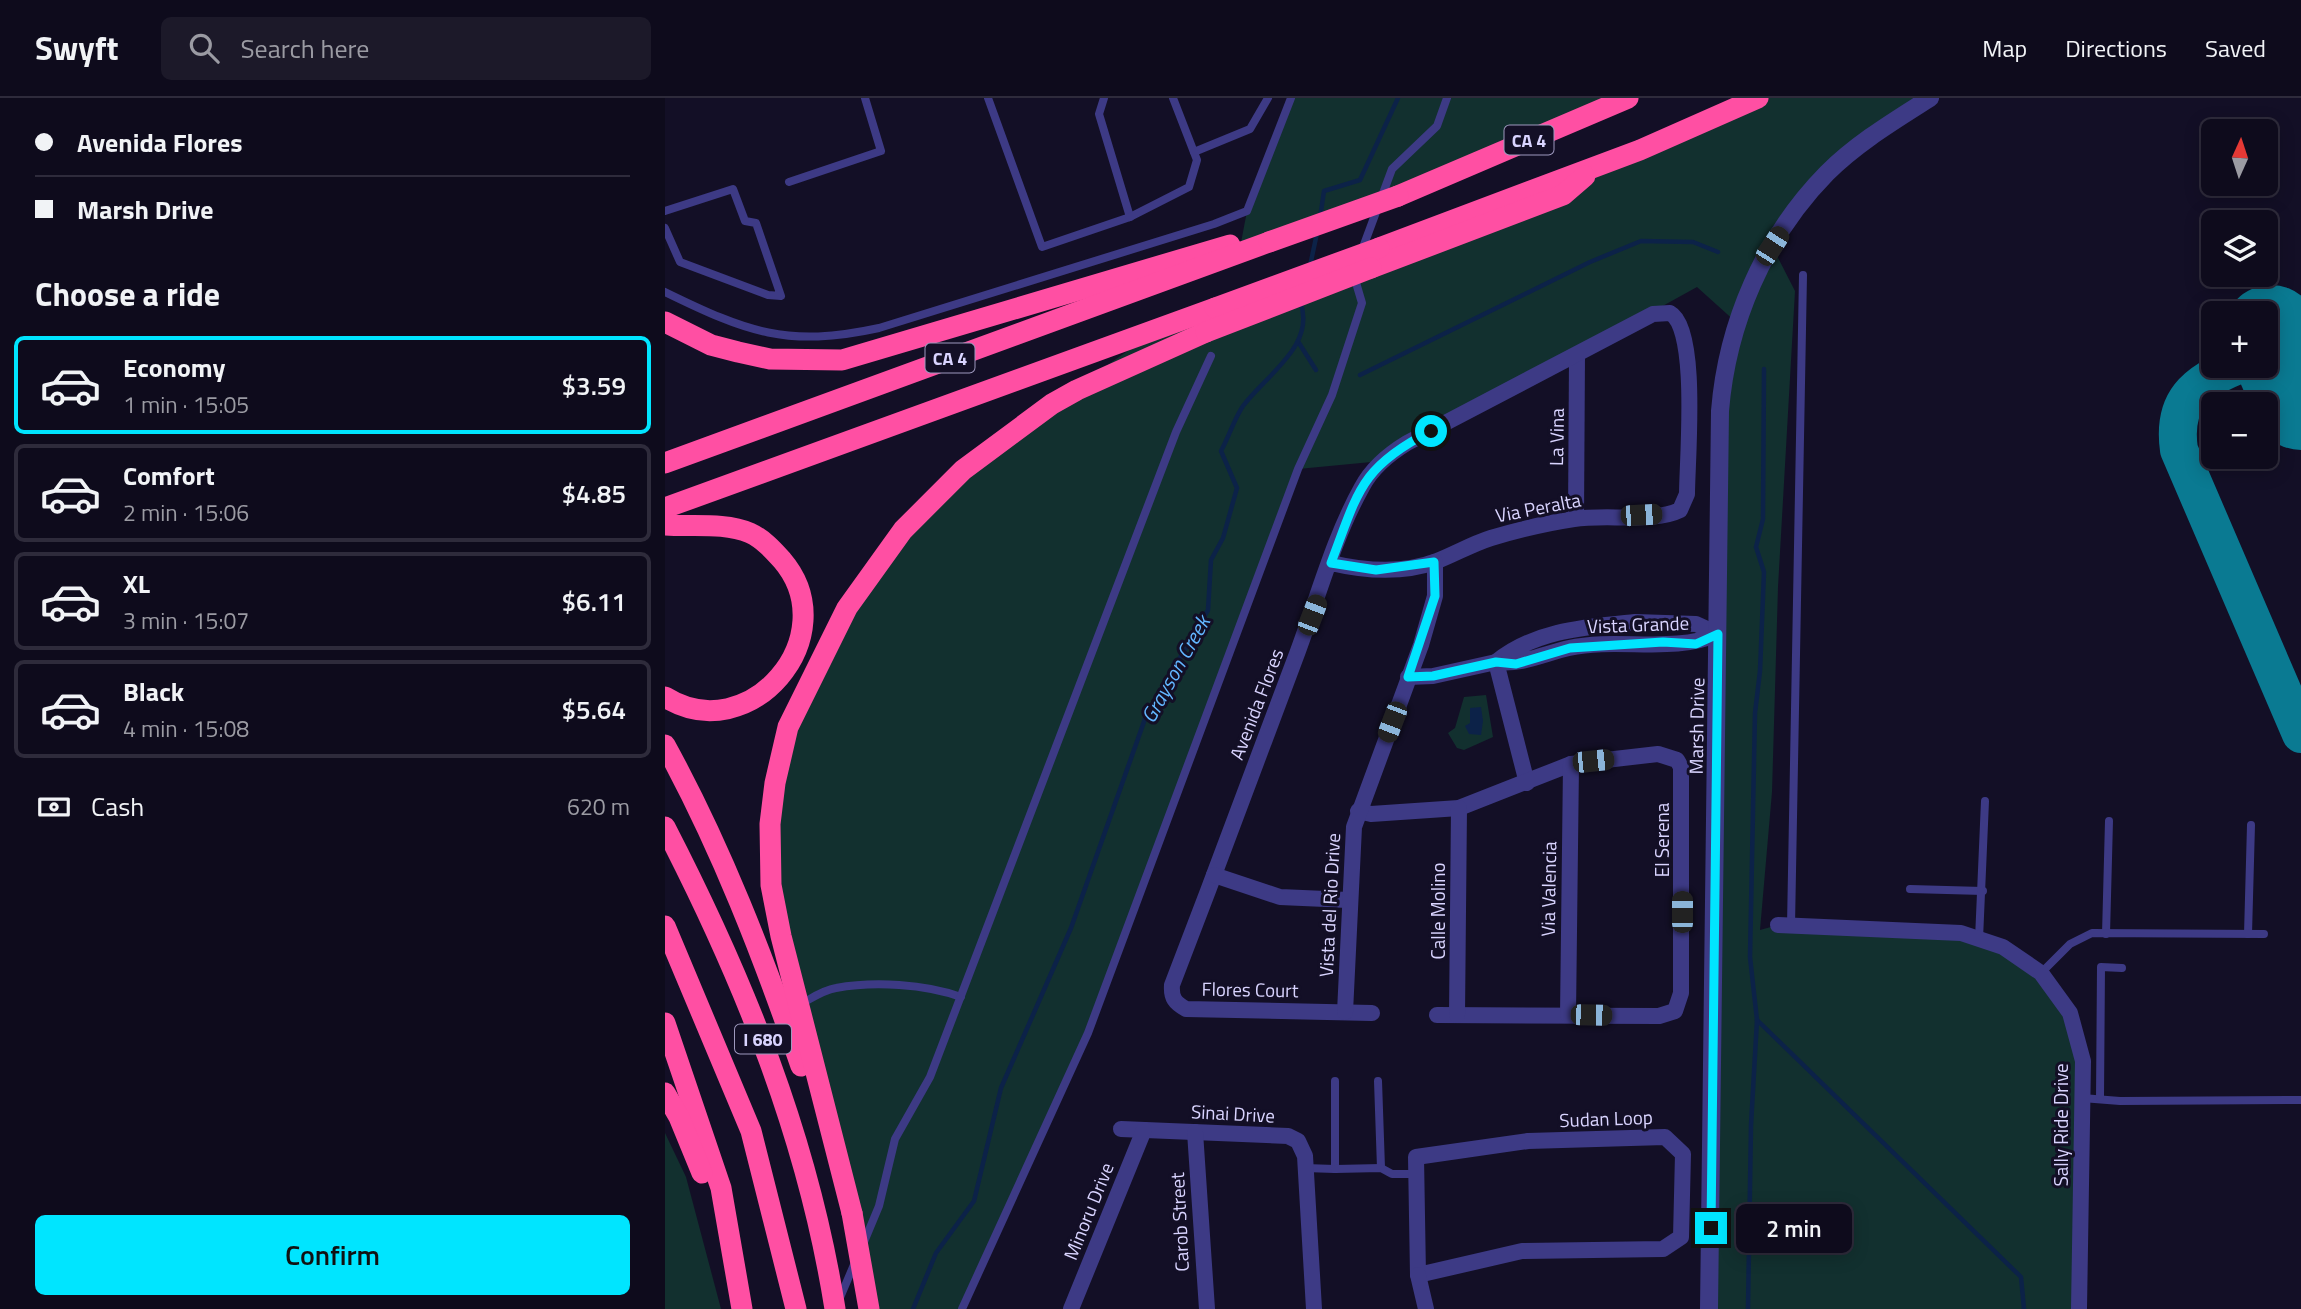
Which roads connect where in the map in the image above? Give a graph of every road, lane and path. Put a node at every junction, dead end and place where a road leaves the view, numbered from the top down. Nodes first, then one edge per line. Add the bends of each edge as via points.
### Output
1 (865, 98) edge
2 (988, 98) edge
3 (1104, 98) edge
4 (1173, 98) edge
5 (1268, 98) edge
6 (1291, 98) edge
7 (1447, 98) edge
8 (1628, 98) edge
9 (1758, 98) edge
10 (1930, 98) edge
11 (1194, 152) junction
12 (789, 182) dead end
13 (665, 211) edge
14 (1131, 217) junction
15 (665, 228) edge
16 (1237, 250) junction
17 (1375, 258) junction
18 (1803, 275) dead end
19 (665, 292) edge
20 (1670, 313) joint
21 (665, 322) edge
22 (1210, 356) dead end
23 (1577, 356) junction
24 (665, 463) edge
25 (665, 508) edge
26 (1576, 518) junction
27 (665, 525) edge
28 (1434, 562) junction
29 (1331, 563) junction
30 (1718, 634) junction
31 (1496, 662) junction
32 (1408, 677) junction
33 (665, 697) edge
34 (665, 745) edge
35 (1571, 764) junction
36 (1527, 783) junction
37 (1985, 802) dead end
38 (1459, 808) junction
39 (1358, 811) junction
40 (2109, 821) dead end
41 (2251, 825) dead end
42 (665, 827) edge
43 (1214, 875) junction
44 (1910, 889) dead end
45 (1983, 891) junction
46 (1348, 900) junction
47 (1784, 925) joint
48 (665, 926) edge
49 (2106, 934) junction
50 (2248, 934) junction
51 (2264, 934) dead end
52 (1979, 939) junction
53 (2122, 968) dead end
54 (2041, 973) junction
55 (961, 997) junction
56 (1174, 999) joint
57 (791, 1009) junction
58 (1345, 1012) junction
59 (1372, 1013) dead end
60 (1437, 1015) dead end
61 (1458, 1015) junction
62 (1568, 1015) junction
63 (665, 1023) edge
64 (1335, 1081) dead end
65 (1378, 1081) dead end
66 (665, 1093) edge
67 (2083, 1098) junction
68 (2099, 1098) junction
69 (2301, 1100) edge
70 (1121, 1129) dead end
71 (1145, 1130) junction
72 (1195, 1132) junction
73 (1305, 1168) junction
74 (1381, 1168) junction
75 (1335, 1169) junction
76 (1416, 1174) junction
77 (736, 1275) junction
78 (1418, 1275) junction
79 (742, 1309) edge
80 (796, 1309) edge
81 (835, 1309) edge
82 (869, 1309) edge
83 (962, 1309) edge
84 (1071, 1309) edge
85 (1207, 1309) edge
86 (1314, 1309) edge
87 (1426, 1309) edge
88 (1709, 1309) edge
89 (2079, 1309) edge

1 - 12 lane via 881,151
2 - 14 lane via 1042,247
3 - 14 lane via 1099,114
4 - 11 lane
5 - 11 lane via 1250,129
6 - 19 lane via 1247,211 879,328 811,339 776,336 744,329
7 - 83 lane via 1437,126 1392,169 1353,275 1362,303 1332,395 1298,469 1087,1033
8 - 16 highway, CA 4, bridge via 1398,196
9 - 17 highway, CA 4
10 - 30 street, Marsh Drive via 1828,173 1796,208 1752,285 1723,373
11 - 14 lane via 1197,160 1189,187
13 - 15 lane via 733,188 745,221 756,223 781,296 680,262
16 - 21 highway via 1223,245 842,359 770,359 711,345
16 - 24 highway, CA 4
17 - 25 highway, CA 4, bridge via 1215,308
17 - 57 highway, bridge via 1077,390 963,470 904,530 847,608 788,727 770,824 771,885
18 - 47 lane
20 - 23 street, Avenida Flores via 1653,314
20 - 26 street, Via Peralta via 1682,324 1688,361 1686,503 1674,513
22 - 55 lane via 1171,445
23 - 26 street, La Vina
23 - 29 street, Avenida Flores via 1393,452 1363,485
26 - 28 street, Via Peralta via 1490,538
27 - 33 highway via 749,532 772,548 793,573 802,601 803,627 797,652 785,672 767,691 741,706 707,712 681,707
28 - 29 street, Via Peralta via 1376,570
28 - 32 street, Vista del Rio Drive via 1435,596
29 - 43 street, Avenida Flores
30 - 31 street, Vista Grande via 1696,624 1635,622 1578,628 1516,645
30 - 88 street, Marsh Drive
31 - 32 street, Vista Grande
31 - 36 street
32 - 39 street, Vista del Rio Drive
34 - 57 highway via 703,815
35 - 36 street, El Serena
35 - 62 street, Via Valencia
35 - 62 street, El Serena via 1658,754 1677,760 1681,767 1681,993 1669,1015
36 - 38 street, El Serena
37 - 45 lane
38 - 39 street, El Serena
38 - 61 street, Calle Molino
39 - 46 street, Vista del Rio Drive
40 - 49 lane
41 - 50 lane
42 - 81 highway, I 680 via 706,906 763,1038 810,1182
43 - 46 street via 1280,897
43 - 56 street, Avenida Flores via 1173,985
44 - 45 lane
45 - 52 lane
46 - 58 street, Vista del Rio Drive
47 - 52 street, Sally Ride Drive via 1961,933
48 - 80 highway, I 680 via 751,1131
49 - 50 lane
49 - 54 lane via 2092,933 2070,944
50 - 51 lane
52 - 54 street, Sally Ride Drive via 2003,947
53 - 68 lane via 2101,967
54 - 67 street, Sally Ride Drive via 2070,1013 2083,1061
55 - 57 lane via 914,987 837,988
55 - 81 lane via 930,1077 895,1139 879,1206
56 - 58 street, Flores Court via 1186,1009
57 - 82 highway, bridge via 852,1213
58 - 59 street, Flores Court
60 - 61 street, El Serena
61 - 62 street, El Serena
63 - 77 highway via 721,1188
64 - 75 lane
65 - 74 lane
66 - 77 highway via 701,1168
67 - 68 lane
67 - 89 street, Sally Ride Drive
68 - 69 lane
70 - 71 street, Sinai Drive
71 - 72 street, Sinai Drive
71 - 84 street, Minoru Drive
72 - 73 street, Sinai Drive via 1288,1136 1302,1148
72 - 85 street, Carob Street
73 - 75 lane
73 - 86 street, Sinai Drive
74 - 75 lane
74 - 76 lane via 1392,1174
76 - 78 street
76 - 78 street, Sudan Loop via 1416,1157 1528,1141 1665,1137 1683,1154 1681,1237 1663,1249 1522,1251
77 - 79 highway
78 - 87 street

